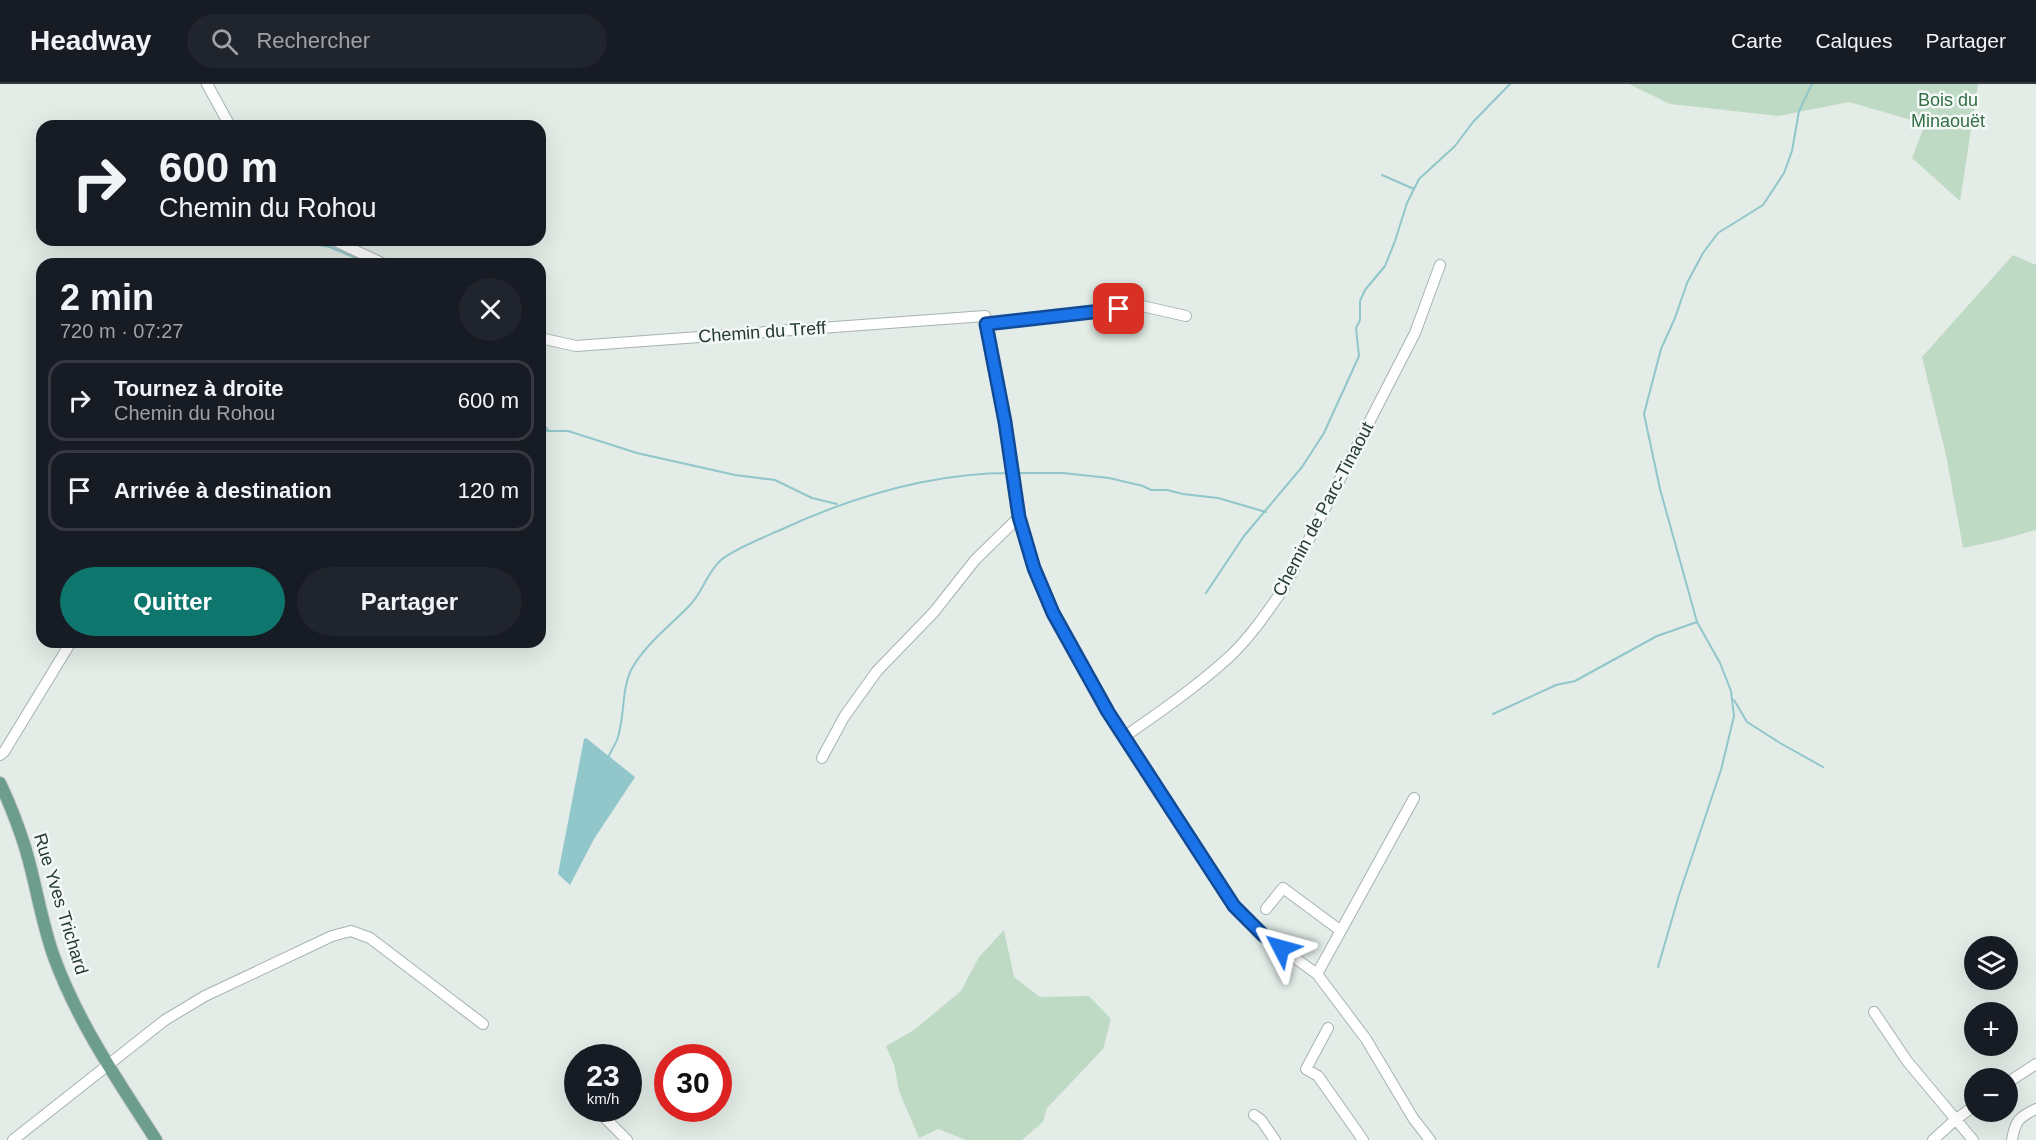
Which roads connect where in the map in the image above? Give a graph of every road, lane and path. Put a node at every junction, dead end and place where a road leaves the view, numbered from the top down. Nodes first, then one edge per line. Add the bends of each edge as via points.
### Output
1 (207, 84) edge
2 (227, 120) edge
3 (346, 246) edge
4 (371, 258) edge
5 (1440, 265) dead end
6 (1186, 316) dead end
7 (985, 320) junction
8 (546, 339) edge
9 (1019, 517) junction
10 (67, 648) edge
11 (1124, 737) junction
12 (0, 754) edge
13 (822, 758) dead end
14 (0, 783) edge
15 (1414, 798) dead end
16 (1266, 909) dead end
17 (1341, 931) junction
18 (1317, 974) junction
19 (1874, 1012) dead end
20 (483, 1024) dead end
21 (1328, 1028) dead end
22 (2036, 1064) edge
23 (108, 1065) junction
24 (2018, 1076) edge
25 (2036, 1109) edge
26 (1964, 1113) edge
27 (1254, 1115) dead end
28 (1955, 1120) junction
29 (609, 1122) edge
30 (14, 1140) edge
31 (156, 1140) edge
32 (627, 1140) edge
33 (1275, 1140) edge
34 (1363, 1140) edge
35 (1430, 1140) edge
36 (1933, 1140) edge
37 (1973, 1140) edge
38 (2010, 1140) edge

1 - 2 street
3 - 4 street
5 - 11 street, Chemin de Parc-Tinaout via 1415,333 1284,588 1229,657
6 - 7 street, Chemin du Treff via 1142,306
7 - 8 street, Chemin du Treff via 576,346
7 - 9 street
9 - 11 street via 1053,613
9 - 13 street via 975,560 934,612 877,672 844,717
10 - 12 street
11 - 18 street via 1234,906 1263,935
14 - 23 main road, Rue Yves Trichard via 25,848 54,956 70,997
15 - 17 street
16 - 17 street via 1283,888
17 - 18 street
18 - 35 street via 1366,1039
19 - 28 street
20 - 23 street via 370,938 351,931 332,936 205,996 165,1020
21 - 34 street via 1306,1069 1318,1076
22 - 24 street
23 - 30 street
23 - 31 main road, Rue Yves Trichard
25 - 38 street via 2015,1123
26 - 28 street
27 - 33 street
28 - 36 street
28 - 37 street
29 - 32 street

